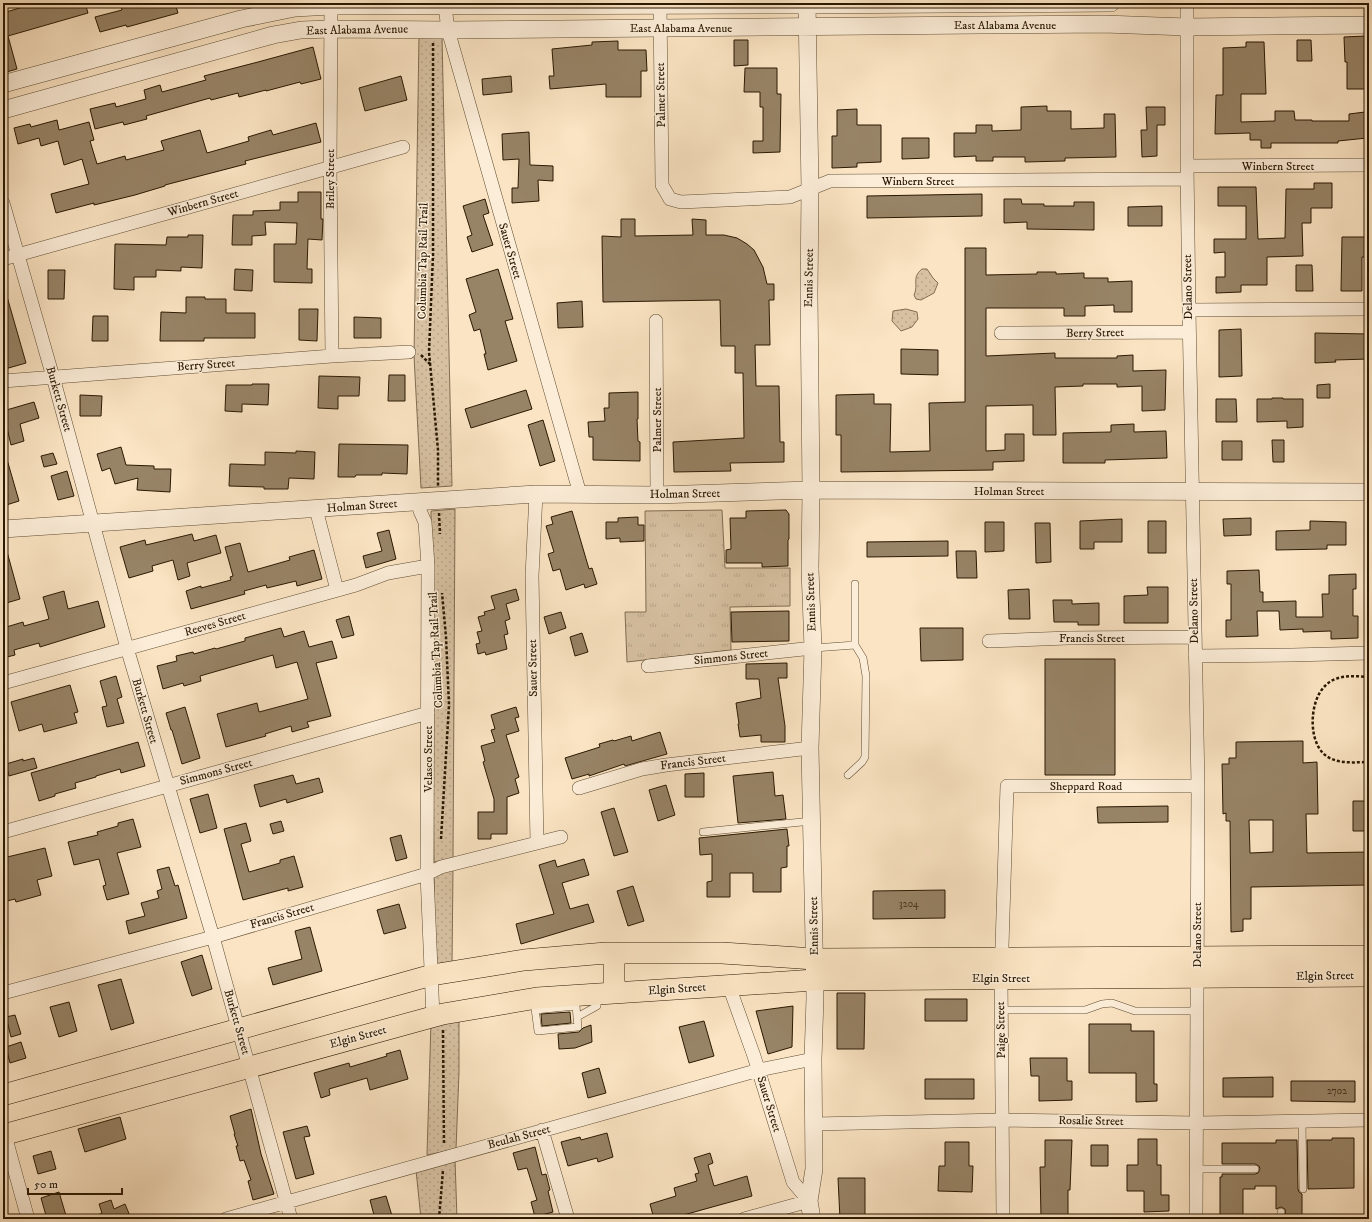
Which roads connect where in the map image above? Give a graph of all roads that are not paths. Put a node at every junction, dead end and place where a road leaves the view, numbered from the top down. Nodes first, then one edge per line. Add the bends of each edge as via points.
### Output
1 (1111, 3) edge
2 (1187, 3) edge
3 (332, 4) edge
4 (660, 4) junction
5 (744, 4) edge
6 (773, 4) edge
7 (807, 4) edge
8 (445, 6) junction
9 (1369, 25) edge
10 (807, 27) junction
11 (1187, 27) junction
12 (660, 28) junction
13 (331, 29) junction
14 (441, 34) junction
15 (149, 44) junction
16 (156, 67) junction
17 (3, 84) edge
18 (3, 110) edge
19 (403, 147) dead end
20 (1369, 166) edge
21 (330, 167) junction
22 (1187, 172) junction
23 (662, 185) joint
24 (810, 189) junction
25 (3, 203) edge
26 (18, 255) junction
27 (3, 259) edge
28 (1369, 309) edge
29 (1189, 310) junction
30 (656, 321) dead end
31 (1189, 332) junction
32 (1000, 334) dead end
33 (409, 352) dead end
34 (332, 356) junction
35 (53, 377) junction
36 (3, 381) edge
37 (811, 490) junction
38 (1191, 491) junction
39 (1369, 492) edge
40 (536, 494) junction
41 (580, 494) junction
42 (658, 495) junction
43 (418, 502) junction
44 (316, 509) junction
45 (93, 523) junction
46 (3, 529) edge
47 (428, 566) junction
48 (855, 584) dead end
49 (337, 590) junction
50 (1195, 638) junction
51 (989, 641) dead end
52 (855, 646) junction
53 (127, 648) junction
54 (813, 648) junction
55 (1369, 653) edge
56 (1195, 656) junction
57 (648, 666) dead end
58 (3, 683) edge
59 (428, 713) junction
60 (810, 748) junction
61 (848, 775) dead end
62 (167, 786) junction
63 (1198, 786) junction
64 (579, 788) dead end
65 (1006, 818) joint
66 (812, 821) junction
67 (3, 832) edge
68 (703, 832) dead end
69 (561, 837) dead end
70 (537, 843) junction
71 (427, 874) junction
72 (213, 937) junction
73 (614, 953) junction
74 (1369, 956) edge
75 (815, 959) junction
76 (1001, 968) junction
77 (1196, 968) junction
78 (432, 975) junction
79 (1369, 976) edge
80 (815, 980) junction
81 (729, 986) junction
82 (3, 993) edge
83 (605, 993) junction
84 (535, 1004) junction
85 (1001, 1010) junction
86 (1197, 1011) junction
87 (577, 1017) junction
88 (438, 1023) junction
89 (239, 1029) junction
90 (813, 1059) junction
91 (250, 1066) junction
92 (759, 1070) junction
93 (3, 1094) edge
94 (1002, 1120) junction
95 (1369, 1120) edge
96 (1302, 1121) junction
97 (1197, 1123) junction
98 (814, 1124) junction
99 (542, 1130) junction
100 (4, 1132) edge
101 (1197, 1169) junction
102 (1255, 1169) dead end
103 (1303, 1189) dead end
104 (809, 1201) junction
105 (287, 1202) junction
106 (28, 1219) edge
107 (226, 1219) edge
108 (292, 1219) edge
109 (568, 1219) edge
110 (744, 1219) edge
111 (812, 1219) edge
112 (1003, 1219) edge
113 (1196, 1219) edge

1 - 7 street, East Alabama Avenue
2 - 11 street, Delano Street
3 - 8 street, East Alabama Avenue
3 - 13 street, Briley Street
3 - 15 street, East Alabama Avenue via 295,8 240,19
4 - 5 street, East Alabama Avenue
4 - 8 street, East Alabama Avenue
4 - 12 street, Palmer Street
5 - 6 street, East Alabama Avenue
6 - 7 street, East Alabama Avenue
7 - 10 street, Ennis Street
8 - 14 street, Sauer Street
9 - 11 street, East Alabama Avenue
10 - 11 street, East Alabama Avenue via 1081,24
10 - 12 street, East Alabama Avenue
10 - 24 street, Ennis Street
11 - 22 street, Delano Street
12 - 14 street, East Alabama Avenue
12 - 23 street, Palmer Street
13 - 14 street, East Alabama Avenue
13 - 16 street, East Alabama Avenue via 301,30 273,35
13 - 21 street, Briley Street
14 - 41 street, Sauer Street
15 - 16 street
15 - 17 street, East Alabama Avenue
16 - 18 street, East Alabama Avenue
19 - 21 street, Winbern Street
20 - 22 street, Winbern Street
21 - 26 street, Winbern Street
21 - 34 street, Briley Street
22 - 24 street, Winbern Street via 830,181
22 - 29 street, Delano Street
23 - 24 street, Winbern Street via 670,199 682,202 790,197
24 - 37 street, Ennis Street
25 - 26 street, Burkett Street
26 - 27 street, Winbern Street
26 - 35 street, Burkett Street
28 - 29 street
29 - 31 street, Delano Street
30 - 42 street, Palmer Street
31 - 32 street, Berry Street
31 - 38 street, Delano Street
33 - 34 street, Berry Street
34 - 35 street, Berry Street
35 - 36 street, Berry Street
35 - 45 street, Burkett Street
37 - 38 street, Holman Street
37 - 42 street, Holman Street
37 - 54 street, Ennis Street
38 - 39 street, Holman Street
38 - 50 street, Delano Street
40 - 41 street, Holman Street
40 - 43 street, Holman Street
40 - 70 street, Sauer Street via 532,576
41 - 42 street, Holman Street
43 - 44 street, Holman Street
43 - 47 street, Velasco Street via 425,522
44 - 45 street, Holman Street
44 - 49 street
45 - 46 street, Holman Street
45 - 53 street, Burkett Street
47 - 49 street, Reeves Street via 388,574
47 - 59 street, Velasco Street
48 - 52 lane
49 - 53 street, Reeves Street
50 - 51 street, Francis Street
50 - 56 street, Delano Street
52 - 54 lane
52 - 61 lane via 863,658 866,676 865,756
53 - 58 street, Reeves Street
53 - 62 street, Burkett Street
54 - 57 street, Simmons Street
54 - 60 street, Ennis Street
55 - 56 street
56 - 63 street, Delano Street
59 - 62 street, Simmons Street
59 - 71 street, Velasco Street
60 - 64 street, Francis Street via 666,764
60 - 66 street, Ennis Street
62 - 67 street, Simmons Street
62 - 72 street, Burkett Street
63 - 65 street, Sheppard Road via 1007,786
63 - 77 street, Delano Street
65 - 76 street, Paige Street
66 - 68 lane
66 - 75 street, Ennis Street
69 - 70 street, Francis Street
70 - 71 street, Francis Street via 441,867
71 - 72 street, Francis Street
71 - 78 street, Velasco Street
72 - 82 street, Francis Street
72 - 89 street, Burkett Street
73 - 75 main road, Elgin Street via 722,953
73 - 78 main road, Elgin Street via 524,960
73 - 83 main road
74 - 77 main road, Elgin Street
75 - 76 main road, Elgin Street
75 - 80 street, Ennis Street
76 - 77 main road, Elgin Street
76 - 80 main road, Elgin Street
76 - 85 street, Paige Street
77 - 79 main road, Elgin Street
77 - 86 street, Delano Street
78 - 88 street, Velasco Street
78 - 89 main road, Elgin Street
80 - 81 main road, Elgin Street
80 - 90 street, Ennis Street
81 - 83 main road, Elgin Street
81 - 92 street, Sauer Street
83 - 84 main road, Elgin Street
83 - 87 lane via 597,1006
84 - 87 lane via 576,1006
84 - 87 lane via 538,1031 578,1027
84 - 88 main road, Elgin Street via 443,1014
85 - 86 lane via 1085,1010 1112,1003 1135,1011
85 - 94 street, Paige Street
86 - 97 street, Delano Street
88 - 91 main road, Elgin Street
89 - 91 street, Burkett Street
89 - 93 main road, Elgin Street
90 - 92 street, Beulah Street
90 - 98 street, Ennis Street
91 - 100 main road, Elgin Street
91 - 105 street, Burkett Street
92 - 99 street, Beulah Street
92 - 104 street, Sauer Street via 793,1182
94 - 97 street, Rosalie Street
94 - 98 street, Rosalie Street
94 - 112 street, Paige Street
95 - 96 street, Rosalie Street
96 - 97 street, Rosalie Street
96 - 103 lane
97 - 101 street, Delano Street
98 - 104 street, Ennis Street via 814,1169
99 - 105 street, Beulah Street
99 - 109 street
100 - 106 street
101 - 102 lane
101 - 113 street, Delano Street
104 - 110 street
104 - 111 street
105 - 107 street, Beulah Street
105 - 108 street, Burkett Street

